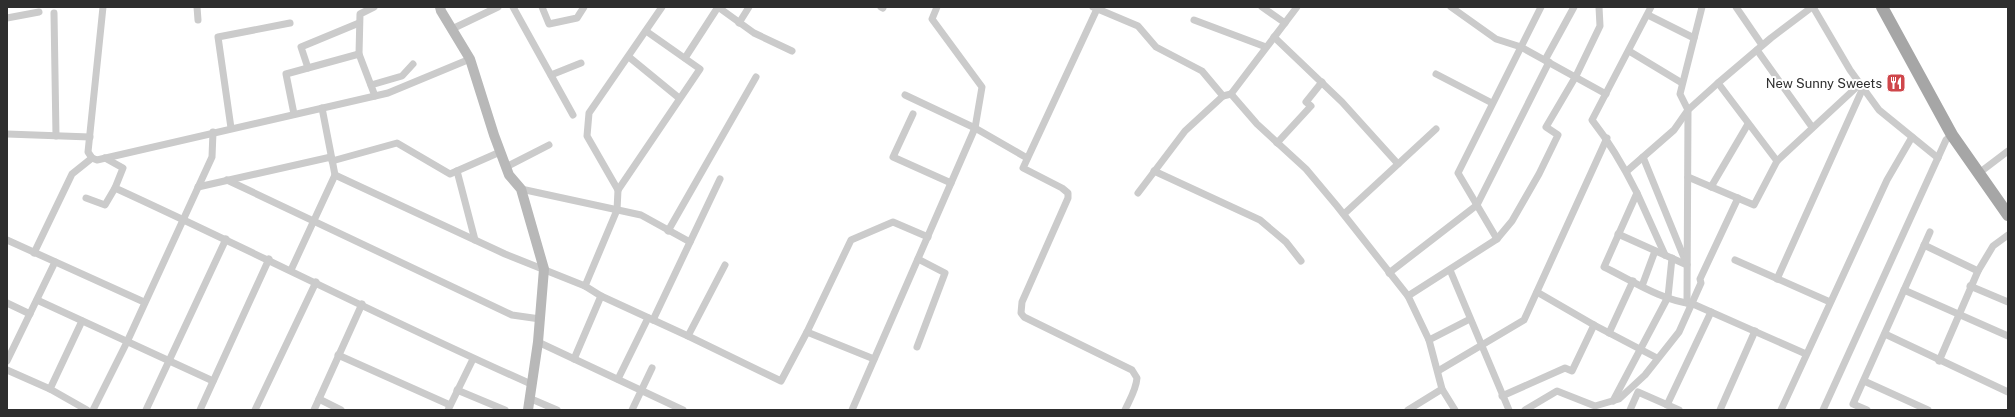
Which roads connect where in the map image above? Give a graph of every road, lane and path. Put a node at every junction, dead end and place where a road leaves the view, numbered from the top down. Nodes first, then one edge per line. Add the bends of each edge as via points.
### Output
1 (103, 7) edge
2 (197, 7) edge
3 (357, 7) edge
4 (374, 7) edge
5 (440, 7) edge
6 (498, 7) edge
7 (513, 7) edge
8 (542, 7) edge
9 (584, 7) edge
10 (662, 7) edge
11 (718, 7) edge
12 (749, 7) edge
13 (937, 7) edge
14 (1262, 7) edge
15 (1297, 7) edge
16 (1451, 7) edge
17 (1541, 7) edge
18 (1574, 7) edge
19 (1599, 7) edge
20 (1652, 7) edge
21 (1702, 7) edge
22 (1736, 7) edge
23 (1812, 7) edge
24 (1882, 7) edge
25 (1095, 8) edge
26 (39, 12) dead end
27 (54, 13) dead end
28 (360, 14) junction
29 (1648, 15) junction
30 (7, 18) edge
31 (198, 20) dead end
32 (1194, 20) dead end
33 (739, 22) junction
34 (290, 23) dead end
35 (359, 23) junction
36 (1285, 23) junction
37 (452, 29) junction
38 (646, 31) junction
39 (1274, 37) junction
40 (1694, 38) junction
41 (1266, 47) junction
42 (1521, 47) junction
43 (1759, 48) junction
44 (792, 51) dead end
45 (1628, 51) junction
46 (359, 54) junction
47 (628, 57) junction
48 (685, 58) junction
49 (470, 59) junction
50 (1547, 61) junction
51 (580, 63) dead end
52 (413, 64) dead end
53 (308, 68) junction
54 (1436, 74) dead end
55 (551, 75) junction
56 (1576, 76) junction
57 (756, 77) dead end
58 (1322, 82) junction
59 (1718, 82) junction
60 (1682, 83) junction
61 (371, 85) junction
62 (1862, 86) junction
63 (1231, 94) junction
64 (1606, 94) junction
65 (905, 95) dead end
66 (375, 96) junction
67 (1223, 96) junction
68 (679, 98) junction
69 (1492, 103) junction
70 (322, 108) junction
71 (1688, 110) junction
72 (294, 114) junction
73 (913, 114) dead end
74 (573, 115) dead end
75 (1748, 124) junction
76 (1812, 127) junction
77 (232, 128) junction
78 (975, 128) junction
79 (1436, 129) dead end
80 (213, 132) junction
81 (7, 134) edge
82 (1952, 135) junction
83 (56, 136) junction
84 (90, 137) junction
85 (1912, 137) junction
86 (1607, 138) junction
87 (1277, 143) junction
88 (549, 145) dead end
89 (2008, 151) edge
90 (500, 152) junction
91 (1643, 157) junction
92 (92, 158) junction
93 (105, 158) junction
94 (1027, 158) junction
95 (1938, 158) junction
96 (332, 159) junction
97 (1777, 160) junction
98 (1398, 164) junction
99 (506, 167) junction
100 (457, 171) junction
101 (1154, 171) junction
102 (1626, 172) junction
103 (1979, 173) junction
104 (335, 174) junction
105 (1688, 177) junction
106 (720, 179) dead end
107 (227, 180) junction
108 (951, 184) junction
109 (198, 187) junction
110 (1711, 187) junction
111 (115, 188) junction
112 (521, 189) junction
113 (618, 190) junction
114 (1138, 192) dead end
115 (1637, 193) junction
116 (86, 198) dead end
117 (1738, 198) junction
118 (1477, 205) junction
119 (617, 210) junction
120 (1344, 214) junction
121 (2008, 214) edge
122 (184, 220) junction
123 (314, 220) junction
124 (668, 231) junction
125 (1930, 232) dead end
126 (1618, 234) junction
127 (2008, 235) edge
128 (928, 237) junction
129 (226, 239) junction
130 (1497, 239) junction
131 (7, 240) edge
132 (475, 240) junction
133 (690, 242) junction
134 (1924, 245) junction
135 (1655, 250) junction
136 (34, 253) junction
137 (1668, 256) junction
138 (918, 259) junction
139 (269, 260) junction
140 (1735, 260) dead end
141 (1301, 261) dead end
142 (55, 262) junction
143 (725, 265) dead end
144 (1687, 265) junction
145 (544, 269) junction
146 (291, 270) junction
147 (1450, 270) junction
148 (1978, 271) junction
149 (1389, 273) junction
150 (1777, 279) junction
151 (1633, 281) junction
152 (316, 282) junction
153 (585, 286) junction
154 (1642, 286) junction
155 (1970, 286) junction
156 (1904, 290) junction
157 (1537, 292) junction
158 (601, 296) junction
159 (1408, 296) junction
160 (1668, 297) junction
161 (37, 300) junction
162 (144, 302) junction
163 (1830, 302) junction
164 (2008, 302) edge
165 (7, 303) edge
166 (362, 304) junction
167 (1690, 304) junction
168 (1711, 312) junction
169 (30, 314) junction
170 (1960, 314) junction
171 (1470, 318) junction
172 (540, 319) junction
173 (651, 319) junction
174 (82, 321) junction
175 (1594, 326) junction
176 (1755, 331) junction
177 (807, 332) junction
178 (1609, 333) junction
179 (1885, 334) junction
180 (688, 336) junction
181 (2008, 336) edge
182 (1429, 340) junction
183 (127, 342) junction
184 (538, 342) junction
185 (1482, 345) junction
186 (917, 347) dead end
187 (1641, 349) junction
188 (1806, 354) junction
189 (338, 355) junction
190 (473, 358) junction
191 (1657, 358) junction
192 (574, 359) junction
193 (874, 359) junction
194 (7, 361) edge
195 (169, 361) junction
196 (1940, 361) junction
197 (652, 368) dead end
198 (7, 370) edge
199 (1438, 372) junction
200 (618, 379) junction
201 (213, 381) junction
202 (1864, 381) junction
203 (531, 384) junction
204 (50, 389) junction
205 (1442, 389) junction
206 (457, 390) junction
207 (641, 390) junction
208 (2008, 392) edge
209 (1502, 396) junction
210 (319, 398) junction
211 (529, 398) junction
212 (1614, 401) junction
213 (1668, 405) junction
214 (449, 407) edge
215 (87, 410) edge
216 (93, 410) edge
217 (146, 410) edge
218 (200, 410) edge
219 (255, 410) edge
220 (314, 410) edge
221 (341, 410) edge
222 (505, 410) edge
223 (528, 410) edge
224 (557, 410) edge
225 (632, 410) edge
226 (683, 410) edge
227 (852, 410) edge
228 (1124, 410) edge
229 (1408, 410) edge
230 (1455, 410) edge
231 (1509, 410) edge
232 (1525, 410) edge
233 (1630, 410) edge
234 (1679, 410) edge
235 (1720, 410) edge
236 (1781, 410) edge
237 (1823, 410) edge
238 (1867, 410) edge
239 (1928, 410) edge

1 - 84 street
2 - 31 street
3 - 28 street
4 - 28 street
5 - 37 street
6 - 37 street
7 - 55 street
8 - 9 street via 549,24 577,18
10 - 38 street
11 - 33 street
11 - 48 street
12 - 33 street
13 - 78 street via 932,19 982,87
14 - 36 street
15 - 36 street
16 - 42 street via 1496,39
17 - 42 street
18 - 50 street
19 - 56 street via 1600,26
20 - 29 street
21 - 40 street
22 - 43 street
23 - 43 street
23 - 62 street
24 - 82 main road
25 - 67 street via 1138,26 1156,47 1202,71
25 - 94 street
26 - 30 street
27 - 83 street
28 - 35 street
29 - 40 street
29 - 45 street
32 - 41 street
33 - 44 street via 754,33
34 - 77 street via 218,37
35 - 46 street
35 - 53 street via 301,47
36 - 39 street
37 - 49 street
38 - 47 street
38 - 48 street
39 - 41 street
39 - 58 street
40 - 60 street
41 - 63 street
42 - 50 street
42 - 69 street
43 - 59 street
43 - 76 street
45 - 60 street
45 - 64 street
46 - 53 street
46 - 61 street
47 - 68 street
47 - 113 street via 589,114 587,136
48 - 68 street via 700,69
49 - 66 street
49 - 90 street
50 - 56 street
50 - 118 street
51 - 55 street
52 - 61 street via 402,76
53 - 72 street via 286,74
54 - 69 street
55 - 74 street
56 - 64 street
56 - 130 street via 1546,127 1558,135 1512,221
57 - 124 street
58 - 87 street via 1306,102 1312,106
58 - 98 street
59 - 71 street
59 - 75 street
60 - 71 street via 1680,94
61 - 66 street
62 - 76 street
62 - 85 street via 1879,110
62 - 150 street
63 - 67 street
63 - 87 street
64 - 86 street via 1592,120
65 - 78 street
66 - 70 street
67 - 101 street via 1185,130
68 - 113 street
69 - 118 street via 1458,173
70 - 72 street
70 - 96 street
71 - 91 street via 1674,130
71 - 105 street
72 - 77 street
73 - 108 street via 893,157
75 - 97 street
75 - 110 street
76 - 97 street
77 - 80 street
78 - 94 street
78 - 108 street
79 - 98 street
80 - 93 street
80 - 109 street via 212,157
81 - 83 street
82 - 95 street via 1946,140
82 - 103 main road
83 - 84 street
84 - 92 street via 88,152
85 - 95 street
85 - 163 street via 1887,180
86 - 102 street
86 - 157 street
87 - 120 street via 1306,169
88 - 99 street
89 - 103 street
90 - 99 street
90 - 100 street
91 - 102 street
91 - 144 street
92 - 93 street
92 - 136 street via 72,174
93 - 111 street via 122,168
94 - 228 street via 1023,168 1062,188 1068,193 1068,198 1022,302 1021,313 1024,317 1132,370 1137,383
95 - 237 street
96 - 100 street via 397,143 450,174
96 - 104 street
96 - 107 street
97 - 117 street via 1754,205
98 - 120 street
99 - 112 street via 509,176
100 - 132 street
101 - 114 street
101 - 141 street via 1260,220 1286,242
102 - 115 street
103 - 121 main road
104 - 123 street
104 - 132 street
105 - 110 street
105 - 144 street
106 - 133 street
107 - 109 street
107 - 123 street
108 - 128 street
109 - 122 street
110 - 117 street
111 - 116 street via 105,205
111 - 122 street
112 - 119 street
112 - 145 street
113 - 119 street
115 - 126 street
115 - 137 street
117 - 167 street
118 - 130 street
118 - 149 street
119 - 124 street via 641,215
119 - 153 street
120 - 149 street
122 - 129 street
122 - 162 street
123 - 146 street
123 - 172 street via 512,315
124 - 133 street
125 - 134 street
126 - 135 street
126 - 151 street via 1604,267
127 - 148 street via 1993,246
128 - 138 street
128 - 177 street via 892,222 851,240
129 - 139 street
129 - 195 street
130 - 147 street
131 - 136 street
132 - 145 street
133 - 173 street
134 - 148 street
134 - 156 street
135 - 137 street
135 - 154 street
136 - 142 street
137 - 144 street
137 - 160 street
138 - 186 street via 945,273
138 - 193 street
139 - 146 street
139 - 201 street
140 - 150 street
142 - 161 street
142 - 162 street
143 - 180 street
144 - 167 street
145 - 153 street
145 - 172 street
146 - 152 street
147 - 159 street
147 - 171 street
148 - 155 street
149 - 159 street
150 - 163 street
151 - 154 street
151 - 178 street
152 - 166 street
152 - 219 street
153 - 158 street
154 - 160 street
155 - 164 street
155 - 170 street
156 - 170 street
156 - 179 street
157 - 175 street
157 - 185 street via 1524,320
158 - 173 street
158 - 192 street
159 - 182 street
160 - 167 street
160 - 187 street
161 - 169 street
161 - 174 street
162 - 183 street
163 - 188 street
165 - 169 street
166 - 189 street
166 - 190 street
167 - 168 street
167 - 191 street via 1679,332
168 - 176 street
168 - 213 street
169 - 194 street
170 - 181 street
170 - 196 street
171 - 182 street
171 - 185 street
172 - 184 street
173 - 180 street
173 - 200 street
174 - 183 street
174 - 204 street
175 - 178 street
175 - 209 street via 1572,371 1565,368
176 - 188 street
176 - 235 street
177 - 180 street via 781,381
177 - 193 street
178 - 187 street
179 - 196 street
179 - 202 street
182 - 199 street
183 - 195 street
183 - 216 street
184 - 192 street
184 - 203 street
185 - 199 street
185 - 209 street
187 - 191 street
187 - 212 street
188 - 236 street
189 - 210 street
189 - 214 street
190 - 203 street
190 - 206 street
191 - 212 street via 1645,375
192 - 200 street
193 - 227 street
195 - 201 street
195 - 217 street
196 - 208 street
197 - 207 street
198 - 204 street
199 - 205 street
200 - 207 street
201 - 218 street
202 - 238 street via 1854,404
202 - 239 street
203 - 211 street
204 - 215 street
205 - 229 street
205 - 230 street
206 - 214 street
206 - 222 street
207 - 225 street
207 - 226 street
209 - 231 street
210 - 220 street
210 - 221 street
211 - 223 street
211 - 224 street
212 - 232 street via 1596,406 1557,391
213 - 233 street via 1638,392
213 - 234 street

